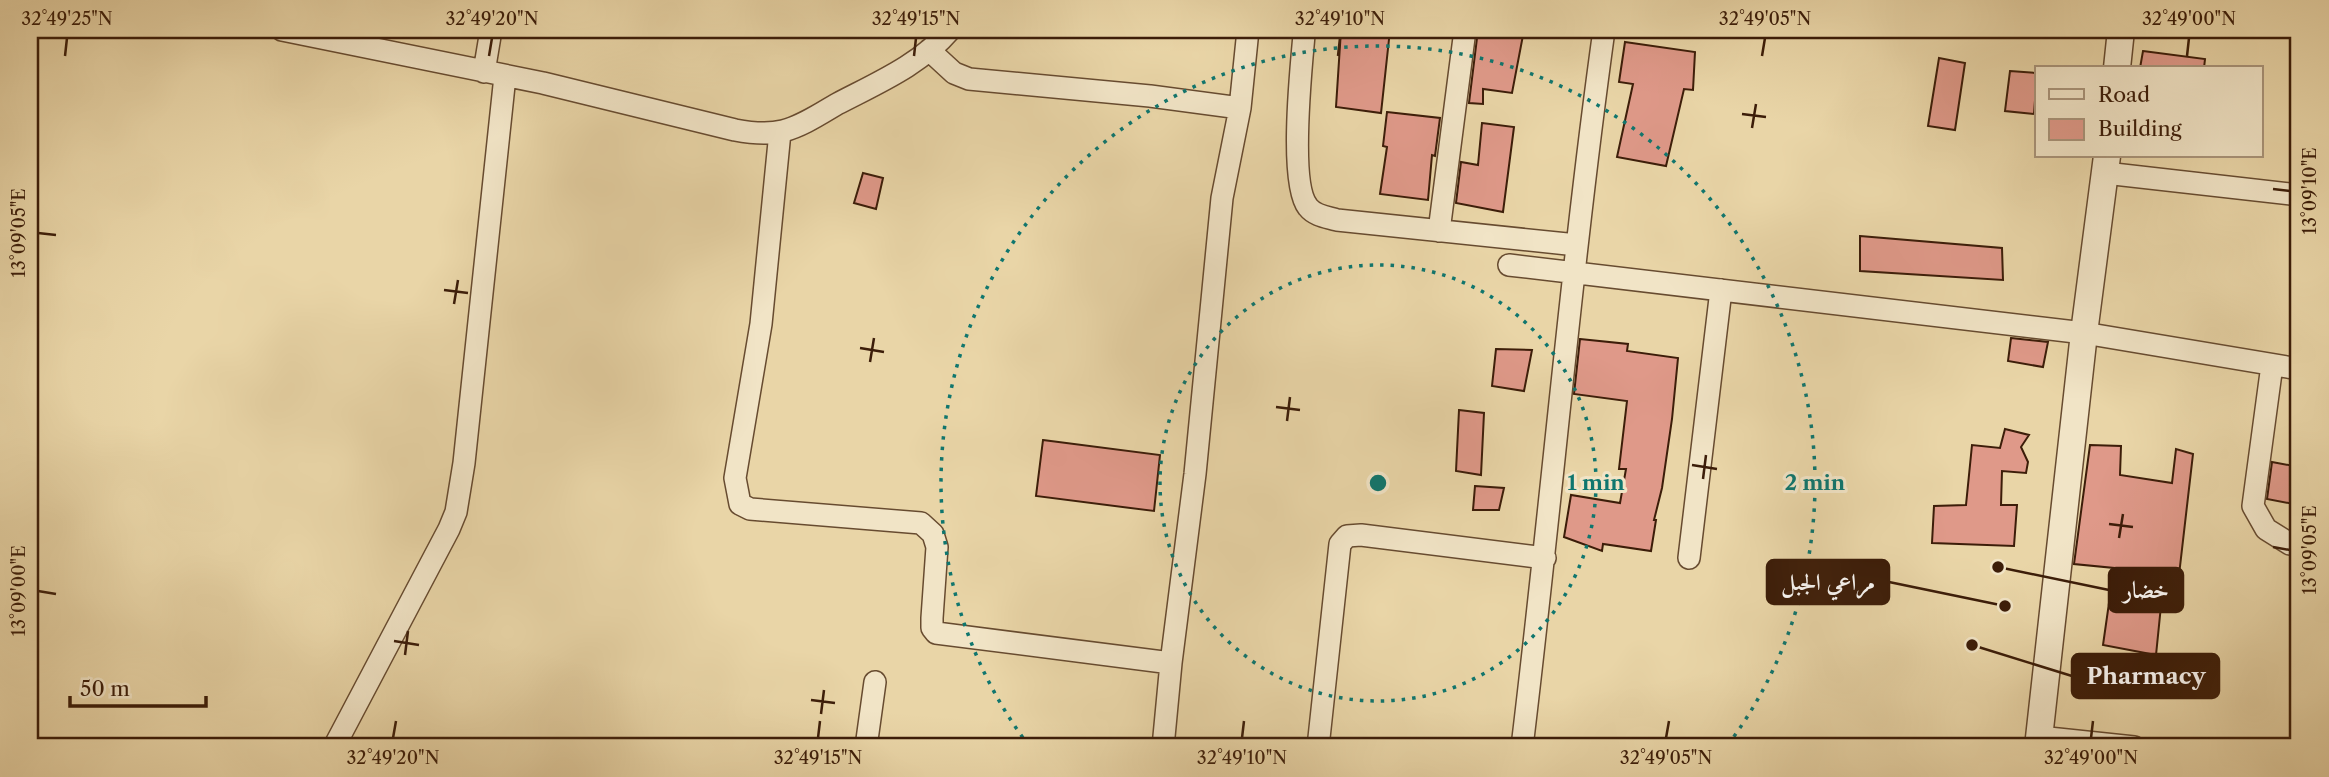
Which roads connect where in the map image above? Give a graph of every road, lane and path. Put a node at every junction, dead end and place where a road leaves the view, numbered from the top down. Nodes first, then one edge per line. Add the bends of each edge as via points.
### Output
1 (282, 30) edge
2 (491, 30) edge
3 (950, 30) edge
4 (1248, 30) edge
5 (1465, 30) edge
6 (1604, 30) edge
7 (2121, 30) edge
8 (1304, 35) dead end
9 (929, 50) junction
10 (2117, 66) edge
11 (494, 74) junction
12 (1240, 108) junction
13 (780, 132) junction
14 (2106, 164) edge
15 (2299, 195) edge
16 (1439, 231) junction
17 (1577, 245) junction
18 (1508, 265) dead end
19 (1574, 272) junction
20 (1721, 290) junction
21 (2084, 333) junction
22 (2272, 365) junction
23 (2299, 368) edge
24 (2299, 544) edge
25 (1545, 558) junction
26 (1689, 558) dead end
27 (1171, 663) junction
28 (875, 682) dead end
29 (2039, 742) edge
30 (334, 747) edge
31 (866, 747) edge
32 (1163, 747) edge
33 (1318, 747) edge
34 (1522, 747) edge
35 (2134, 747) edge

1 - 11 street
2 - 11 street
3 - 9 street
4 - 12 street
5 - 16 street
6 - 17 street
7 - 10 street
8 - 16 street via 1298,146 1302,196 1308,208 1337,220
9 - 12 street via 954,73 969,79
9 - 13 street via 888,77
11 - 13 street via 750,133
11 - 30 street via 464,463 456,512
12 - 27 street via 1222,198
13 - 27 street via 761,324 735,478 740,504 750,509 921,523 933,534 937,547 932,618 936,634
14 - 15 street
14 - 21 street
16 - 17 street
17 - 19 street
18 - 19 street
19 - 20 street
19 - 25 street
20 - 21 street
20 - 26 street
21 - 22 street
21 - 29 street
22 - 23 street
22 - 24 street via 2253,506 2266,529 2290,544
25 - 33 street via 1347,536 1340,544
25 - 34 street
27 - 32 street
28 - 31 street
29 - 35 street

